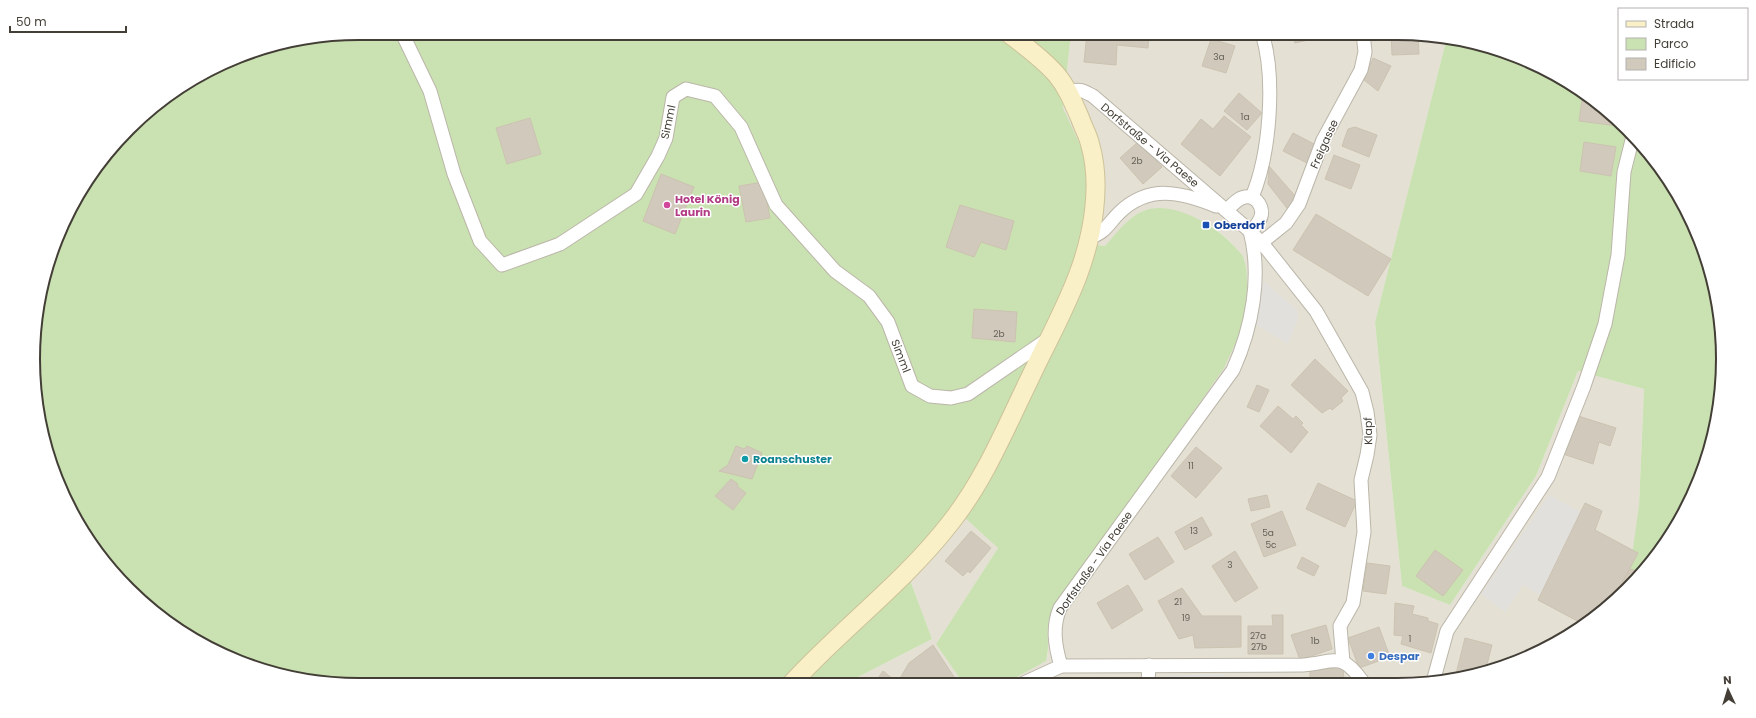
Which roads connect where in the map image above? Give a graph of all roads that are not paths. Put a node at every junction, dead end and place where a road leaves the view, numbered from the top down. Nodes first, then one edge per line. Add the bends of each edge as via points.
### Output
1 (405, 40) edge
2 (1017, 40) edge
3 (1264, 40) edge
4 (1364, 40) edge
5 (1070, 93) junction
6 (1631, 143) edge
7 (1252, 198) junction
8 (1227, 210) junction
9 (1250, 231) junction
10 (1089, 238) junction
11 (1261, 243) junction
12 (1048, 339) junction
13 (1343, 662) junction
14 (1149, 665) junction
15 (1061, 666) junction
16 (1435, 675) edge
17 (796, 678) edge
18 (1035, 678) edge
19 (1148, 678) edge
20 (1360, 678) edge

1 - 12 street, Simml via 430,91 454,174 480,241 502,265 560,244 636,194 666,138 673,97 686,89 715,96 741,127 776,204 835,271 869,296 888,322 912,386 930,396 951,398 968,394
2 - 5 main road via 1056,74
3 - 7 street via 1270,67 1270,87 1261,171
4 - 11 street, Freigasse via 1365,52 1361,70 1323,140 1299,204 1286,223
5 - 8 street, Dorfstraße - Via Paese via 1080,90 1093,96
5 - 10 main road via 1090,144 1096,177
6 - 16 street via 1624,172 1618,255 1605,324 1584,386 1548,477 1450,624
7 - 8 street via 1240,199
7 - 9 street via 1257,201 1262,211 1261,219
8 - 9 street, Dorfstraße - Via Paese
8 - 10 street, Dorfstraße - Via Paese via 1193,197 1159,193 1147,195 1135,200 1106,230
9 - 11 street, Klapf
9 - 15 street, Dorfstraße - Via Paese via 1255,272 1250,321 1240,356 1233,370 1060,608 1055,620 1054,634
10 - 12 main road via 1078,275
11 - 13 street, Klapf via 1316,311 1362,392 1367,412 1370,435 1361,480 1364,532 1353,603 1348,616 1340,626
12 - 17 main road via 988,463 951,522 924,554
13 - 14 street via 1332,660 1303,665
13 - 20 street via 1353,668
14 - 15 street
14 - 19 street
15 - 18 street

